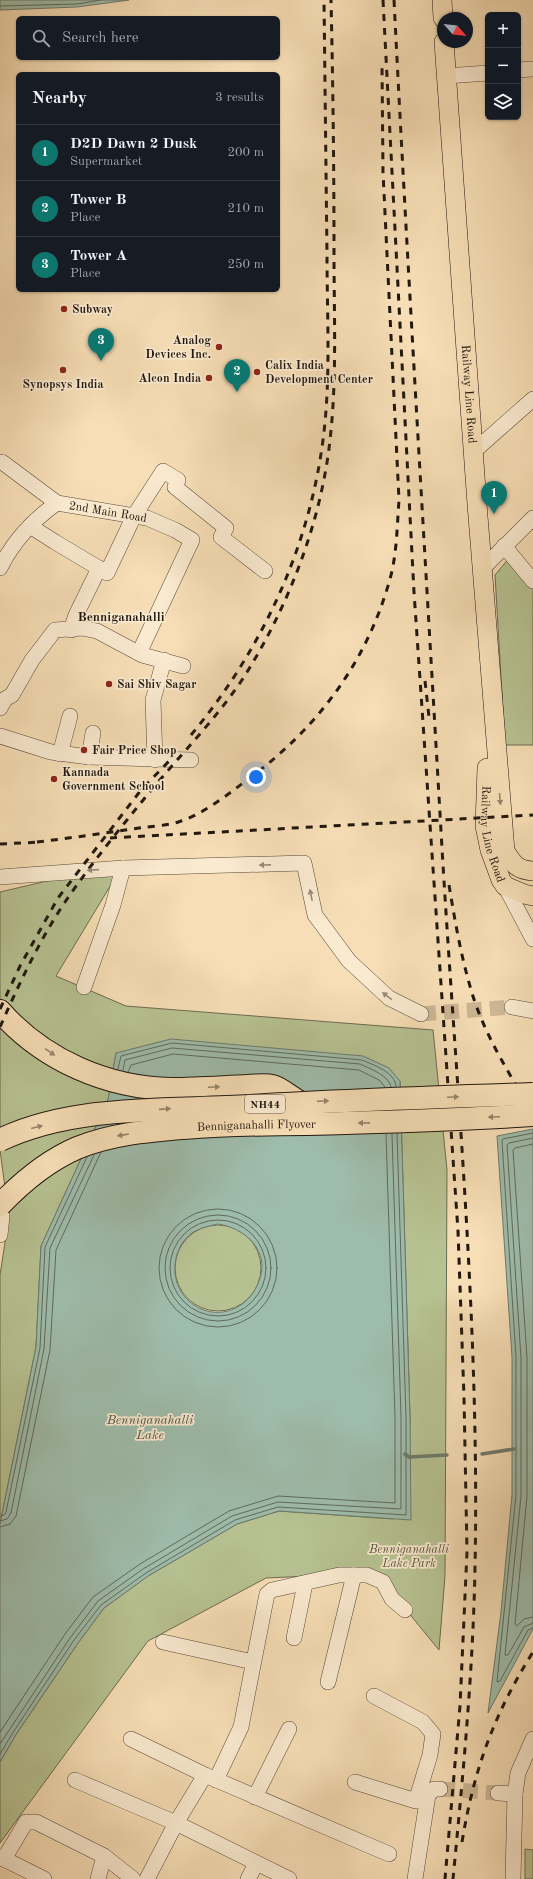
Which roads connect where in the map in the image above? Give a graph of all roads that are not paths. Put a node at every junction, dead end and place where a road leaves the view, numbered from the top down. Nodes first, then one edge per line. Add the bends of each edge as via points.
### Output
1 (442, 0) edge
2 (443, 12) edge
3 (444, 48) edge
4 (533, 69) edge
5 (521, 70) edge
6 (485, 73) edge
7 (446, 76) junction
8 (533, 399) edge
9 (474, 452) junction
10 (2, 462) dead end
11 (57, 503) junction
12 (134, 516) junction
13 (533, 518) edge
14 (30, 526) junction
15 (504, 546) junction
16 (0, 568) edge
17 (99, 568) junction
18 (483, 568) junction
19 (265, 571) dead end
20 (533, 581) edge
21 (71, 630) junction
22 (138, 653) junction
23 (164, 660) junction
24 (183, 666) dead end
25 (0, 708) edge
26 (70, 716) dead end
27 (93, 733) dead end
28 (0, 736) edge
29 (497, 747) junction
30 (60, 754) junction
31 (89, 757) junction
32 (155, 760) junction
33 (191, 760) dead end
34 (123, 868) junction
35 (533, 871) edge
36 (0, 877) edge
37 (505, 886) junction
38 (533, 896) edge
39 (533, 939) edge
40 (84, 987) dead end
41 (512, 1007) tunnel mouth
42 (0, 1011) edge
43 (533, 1011) edge
44 (422, 1014) tunnel mouth
45 (533, 1094) edge
46 (298, 1101) junction
47 (533, 1115) edge
48 (0, 1140) edge
49 (0, 1197) edge
50 (0, 1205) edge
51 (0, 1235) edge
52 (354, 1575) junction
53 (305, 1584) junction
54 (405, 1610) dead end
55 (294, 1638) dead end
56 (164, 1642) dead end
57 (253, 1662) junction
58 (328, 1682) dead end
59 (374, 1696) dead end
60 (289, 1729) dead end
61 (131, 1739) dead end
62 (533, 1739) edge
63 (425, 1773) junction
64 (210, 1777) junction
65 (76, 1780) dead end
66 (355, 1782) dead end
67 (498, 1793) tunnel mouth
68 (515, 1794) junction
69 (255, 1797) junction
70 (176, 1823) junction
71 (390, 1854) dead end
72 (104, 1856) junction
73 (2, 1858) edge
74 (256, 1864) junction
75 (44, 1879) edge
76 (98, 1879) edge
77 (133, 1879) edge
78 (147, 1879) edge
79 (248, 1879) edge
80 (289, 1879) edge
81 (416, 1879) edge
82 (513, 1879) edge

1 - 2 main road
3 - 7 main road, Railway Line Road
4 - 5 street
6 - 7 street
7 - 9 main road, Railway Line Road
8 - 9 street
9 - 18 main road, Railway Line Road
10 - 11 street
11 - 12 street, 2nd Main Road
11 - 14 street, 2nd Main Road
12 - 17 street via 108,572
12 - 19 street via 163,471 178,480 174,487 226,528 221,536
12 - 22 street, 2nd Main Road via 147,518 192,540
13 - 15 street
14 - 16 street, 2nd Main Road via 8,553
14 - 17 street
15 - 18 street
15 - 20 street
17 - 21 street via 76,614
18 - 29 main road, Railway Line Road
21 - 22 street via 82,628 97,631
21 - 25 street via 55,630
22 - 23 street
23 - 24 street
23 - 32 street via 153,700
26 - 30 street
27 - 31 street
28 - 30 street
29 -> 35 main road, Railway Line Road via 505,852 522,871
29 - 37 main road, Railway Line Road via 487,769 484,826 490,850
30 - 31 street
31 - 32 street
32 - 33 street
34 -> 36 street
34 - 40 street via 113,905
44 -> 34 street via 389,998 349,961 315,915 304,863
37 - 38 main road
37 - 39 street, Railway Line Road
41 - 43 street
42 -> 46 highway via 18,1029 59,1058 86,1072 112,1081 138,1087 172,1089 272,1086
46 -> 45 highway, Benniganahalli Flyover / NH44, bridge
48 -> 46 highway, Benniganahalli Flyover / NH44, bridge via 24,1130 89,1115
47 -> 50 highway, Benniganahalli Flyover / NH44, bridge via 428,1121 231,1125 109,1137 77,1148 49,1163 22,1182
49 - 51 street
52 - 53 street via 339,1575
52 - 54 street via 367,1574 379,1578 384,1582 392,1599
52 - 58 street
53 - 55 street
53 - 57 street via 272,1590 266,1594
56 - 57 street
57 - 64 street via 241,1727
59 - 63 street via 424,1722 433,1734
60 - 69 street
61 - 64 street
62 - 68 street via 518,1773
63 - 66 street via 416,1801
63 - 81 street via 437,1789 428,1795
64 - 69 street
64 - 70 street
65 - 70 street
67 - 68 street
68 - 82 street
69 - 71 street
70 - 74 street
70 - 78 street
72 - 73 street via 50,1828 36,1822 26,1822
72 - 76 street
72 - 77 street
73 - 75 street
74 - 79 street
74 - 80 street

